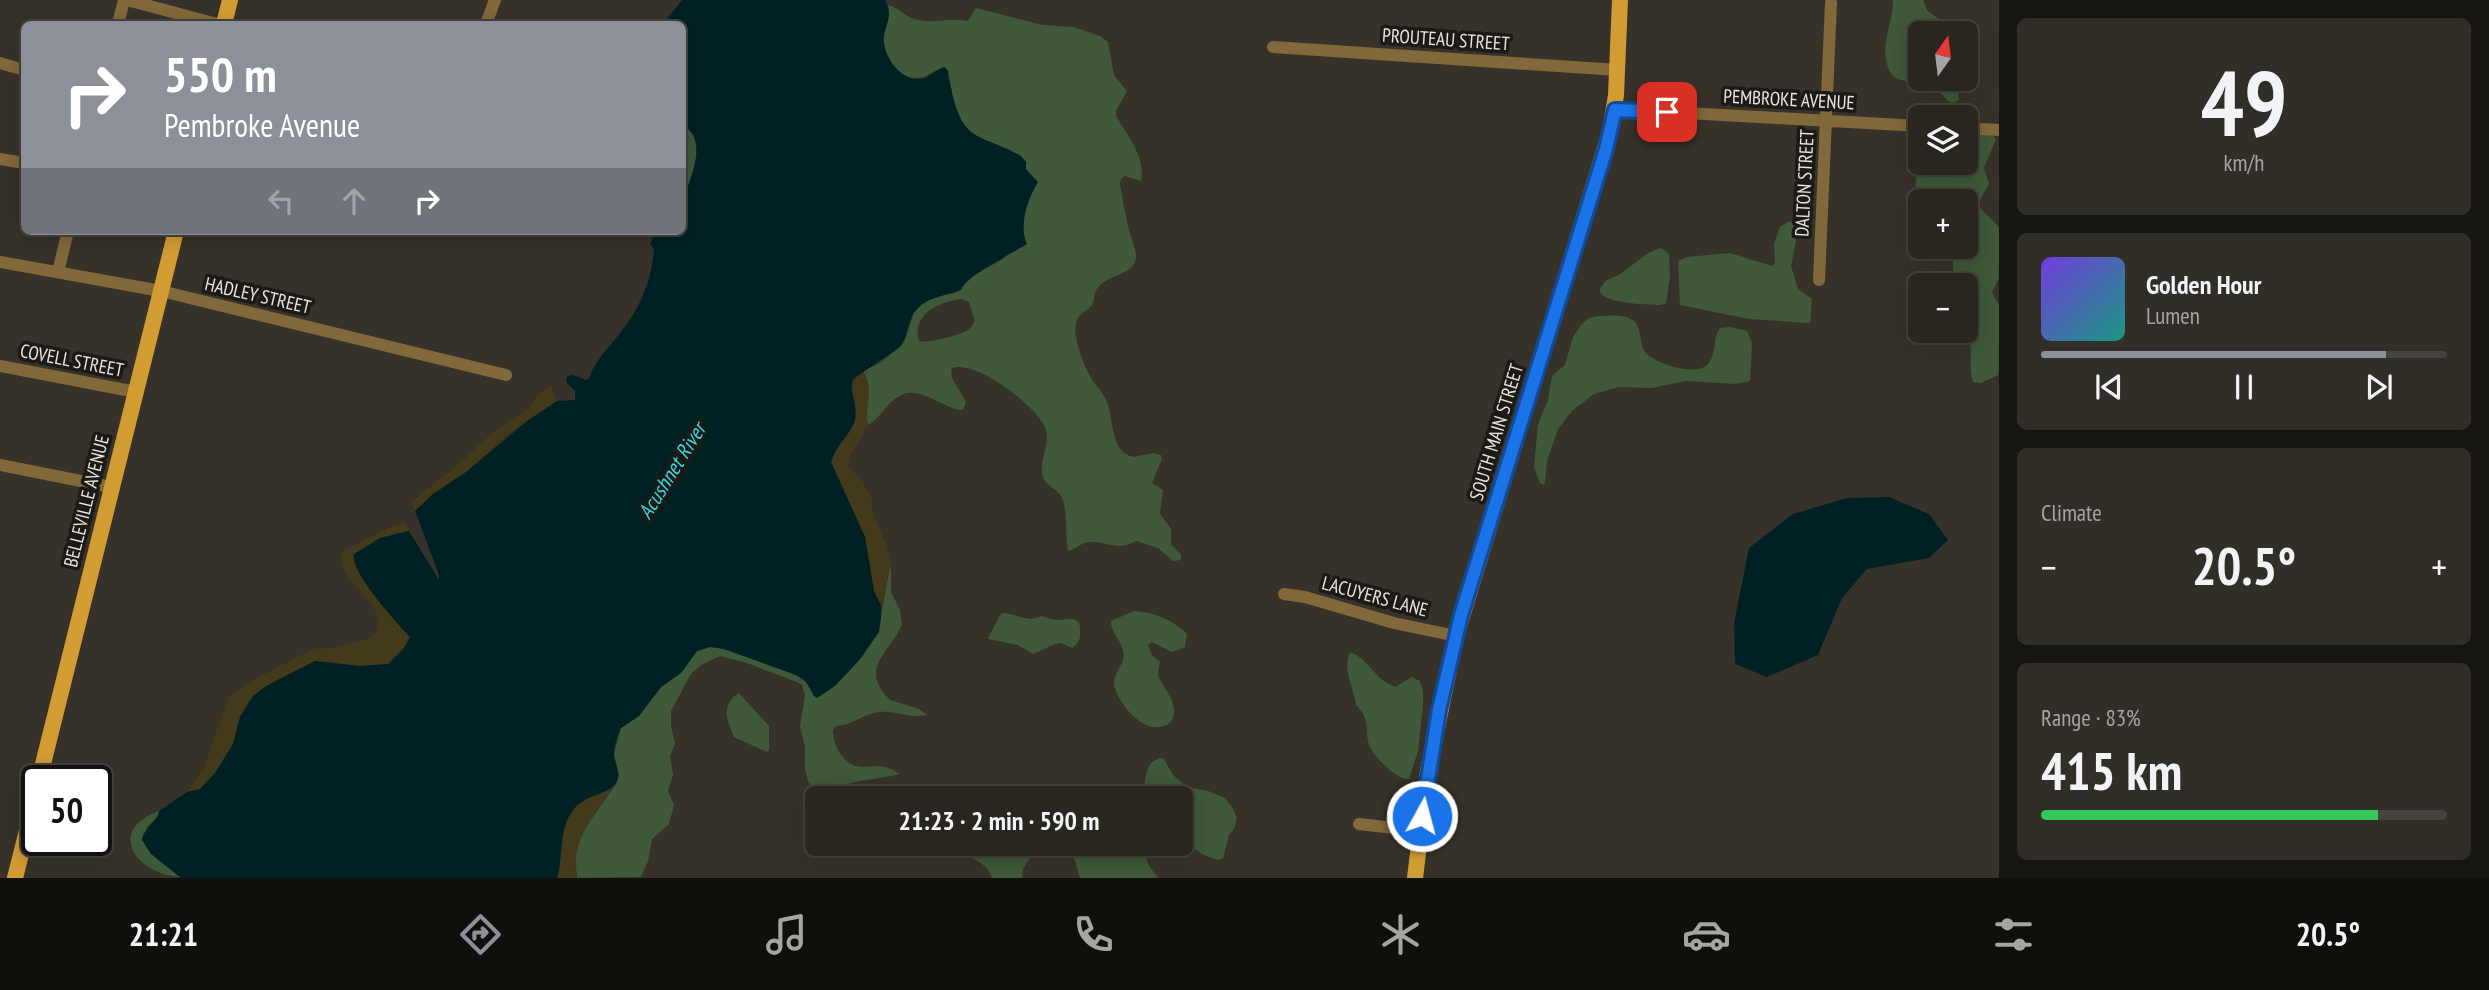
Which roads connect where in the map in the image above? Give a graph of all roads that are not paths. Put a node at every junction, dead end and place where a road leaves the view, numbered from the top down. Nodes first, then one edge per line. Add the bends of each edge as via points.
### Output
1 (125, 0) edge
2 (230, 0) edge
3 (495, 0) edge
4 (1620, 0) edge
5 (1831, 3) dead end
6 (119, 21) edge
7 (205, 21) edge
8 (225, 21) edge
9 (487, 21) edge
10 (1273, 47) dead end
11 (0, 63) edge
12 (21, 70) edge
13 (1618, 70) junction
14 (1615, 110) junction
15 (1826, 121) junction
16 (1908, 125) edge
17 (1978, 129) edge
18 (1999, 130) edge
19 (0, 159) edge
20 (21, 162) edge
21 (67, 235) edge
22 (175, 235) edge
23 (0, 262) edge
24 (58, 272) junction
25 (1819, 280) dead end
26 (161, 291) junction
27 (0, 366) edge
28 (506, 375) dead end
29 (136, 392) junction
30 (0, 465) edge
31 (111, 487) junction
32 (1284, 594) dead end
33 (1456, 636) junction
34 (43, 765) edge
35 (1359, 824) dead end
36 (1420, 831) junction
37 (21, 854) edge
38 (15, 878) edge
39 (1415, 878) edge

1 - 6 street
1 - 7 street
2 - 8 main road
3 - 9 street
4 - 13 main road, SOUTH MAIN STREET
5 - 15 street, DALTON STREET
10 - 13 street, PROUTEAU STREET
11 - 12 street
13 - 14 main road, SOUTH MAIN STREET
14 - 15 street, PEMBROKE AVENUE
14 - 33 main road, SOUTH MAIN STREET
15 - 16 street, PEMBROKE AVENUE
15 - 25 street, DALTON STREET
17 - 18 street
19 - 20 street
21 - 24 street
22 - 26 main road, BELLEVILLE AVENUE
23 - 24 street, HADLEY STREET
24 - 26 street, HADLEY STREET
26 - 28 street, HADLEY STREET
26 - 29 main road, BELLEVILLE AVENUE
27 - 29 street, COVELL STREET
29 - 31 main road, BELLEVILLE AVENUE
30 - 31 street
31 - 34 main road, BELLEVILLE AVENUE
32 - 33 street, LACUYERS LANE
33 - 36 main road, SOUTH MAIN STREET
35 - 36 street
36 - 39 main road, SOUTH MAIN STREET
37 - 38 main road

